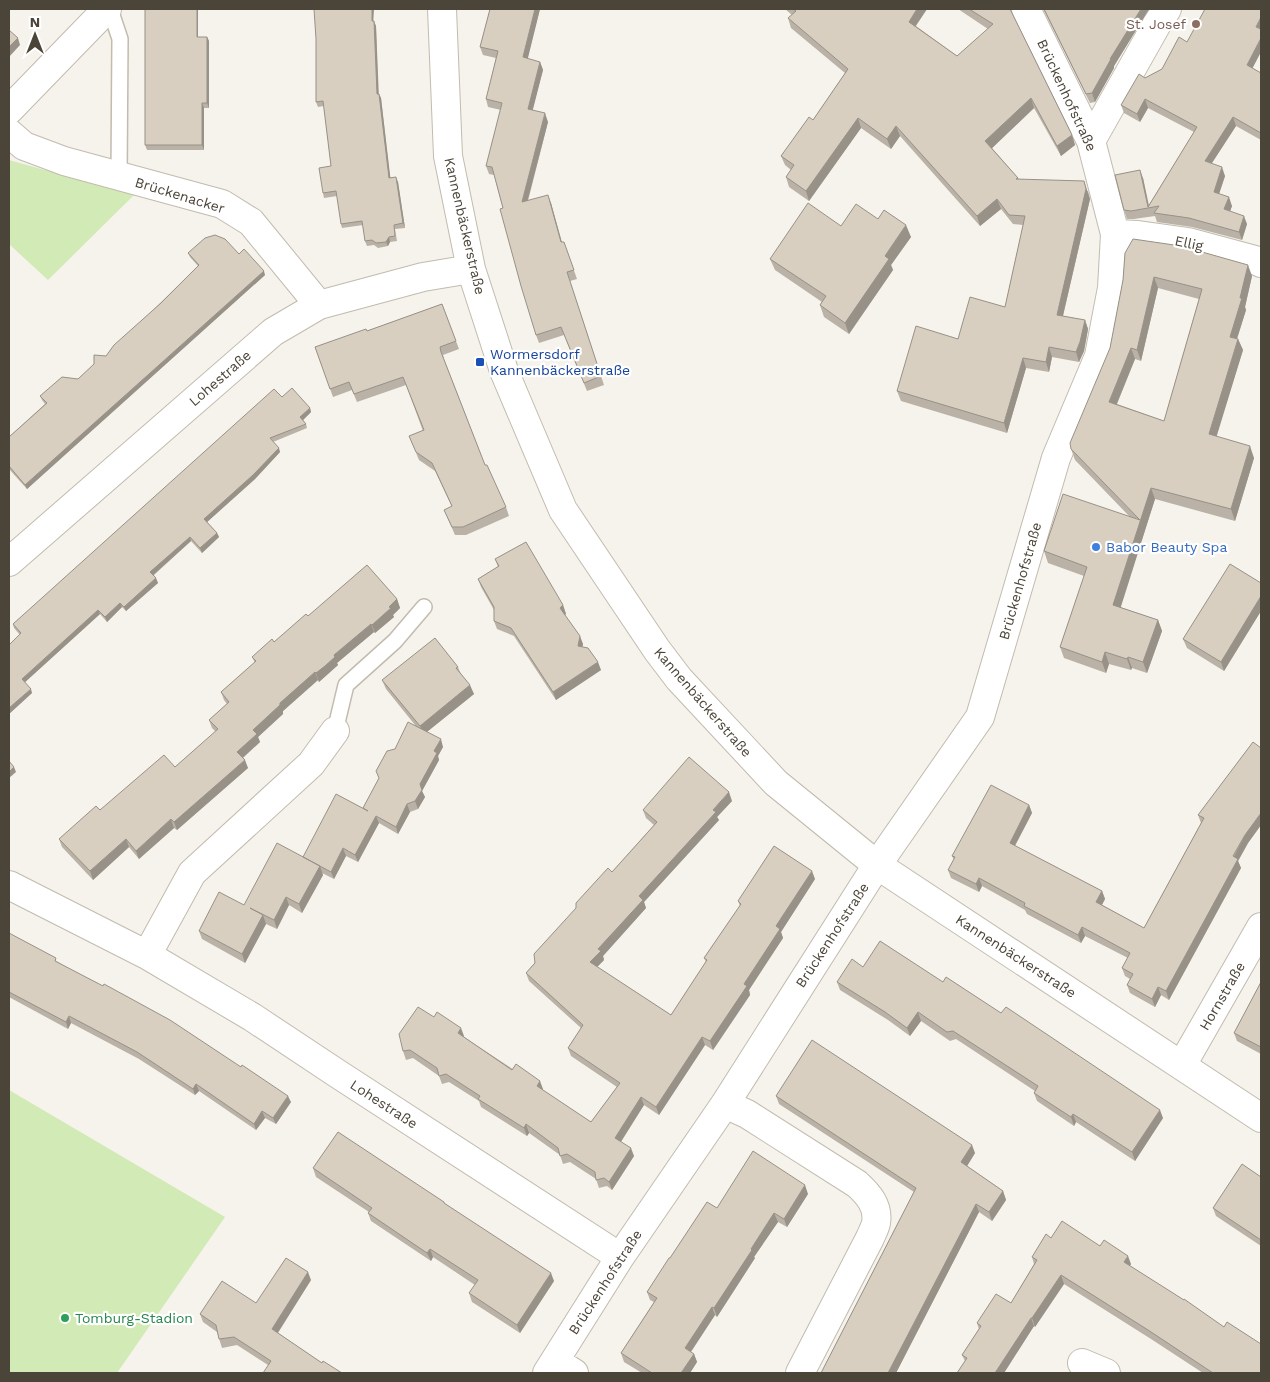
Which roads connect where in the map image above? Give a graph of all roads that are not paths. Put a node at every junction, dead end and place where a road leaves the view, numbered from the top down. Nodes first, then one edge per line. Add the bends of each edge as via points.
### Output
1 (108, 9) edge
2 (442, 9) edge
3 (1026, 9) edge
4 (1167, 9) edge
5 (9, 110) edge
6 (9, 133) edge
7 (1091, 141) junction
8 (119, 177) junction
9 (1115, 234) junction
10 (1261, 263) edge
11 (471, 269) junction
12 (319, 305) junction
13 (9, 562) edge
14 (424, 607) dead end
15 (335, 731) joint
16 (877, 865) junction
17 (9, 885) edge
18 (1261, 927) edge
19 (146, 955) junction
20 (1182, 1066) junction
21 (725, 1104) junction
22 (1261, 1118) edge
23 (620, 1257) junction
24 (558, 1369) edge
25 (800, 1373) edge

1 - 5 street
1 - 8 lane, Brückenacker via 120,39
2 - 11 street, Kannenbäckerstraße via 448,156
3 - 7 street, Brückenhofstraße
4 - 7 street
6 - 8 street, Brückenacker via 24,146
7 - 9 street, Brückenhofstraße
8 - 12 street, Brückenacker via 222,204 251,222
9 - 10 street, Ellig via 1188,242
9 - 16 street, Brückenhofstraße via 1112,288 1098,356 1056,458 980,716
11 - 12 street, Lohestraße via 423,277
11 - 16 street, Kannenbäckerstraße via 504,371 563,510 657,650 679,679 776,784
12 - 13 street, Lohestraße via 273,332
14 - 15 lane via 396,641 346,685
15 - 19 street via 311,764 192,872
16 - 20 street, Kannenbäckerstraße
16 - 21 street, Brückenhofstraße
17 - 19 street, Lohestraße
18 - 20 street, Hornstraße
19 - 23 street, Lohestraße via 252,1017
20 - 22 street, Kannenbäckerstraße
21 - 23 street, Brückenhofstraße
21 - 25 street via 747,1114 857,1184 869,1195 876,1208 876,1223 870,1238
23 - 24 street, Brückenhofstraße

